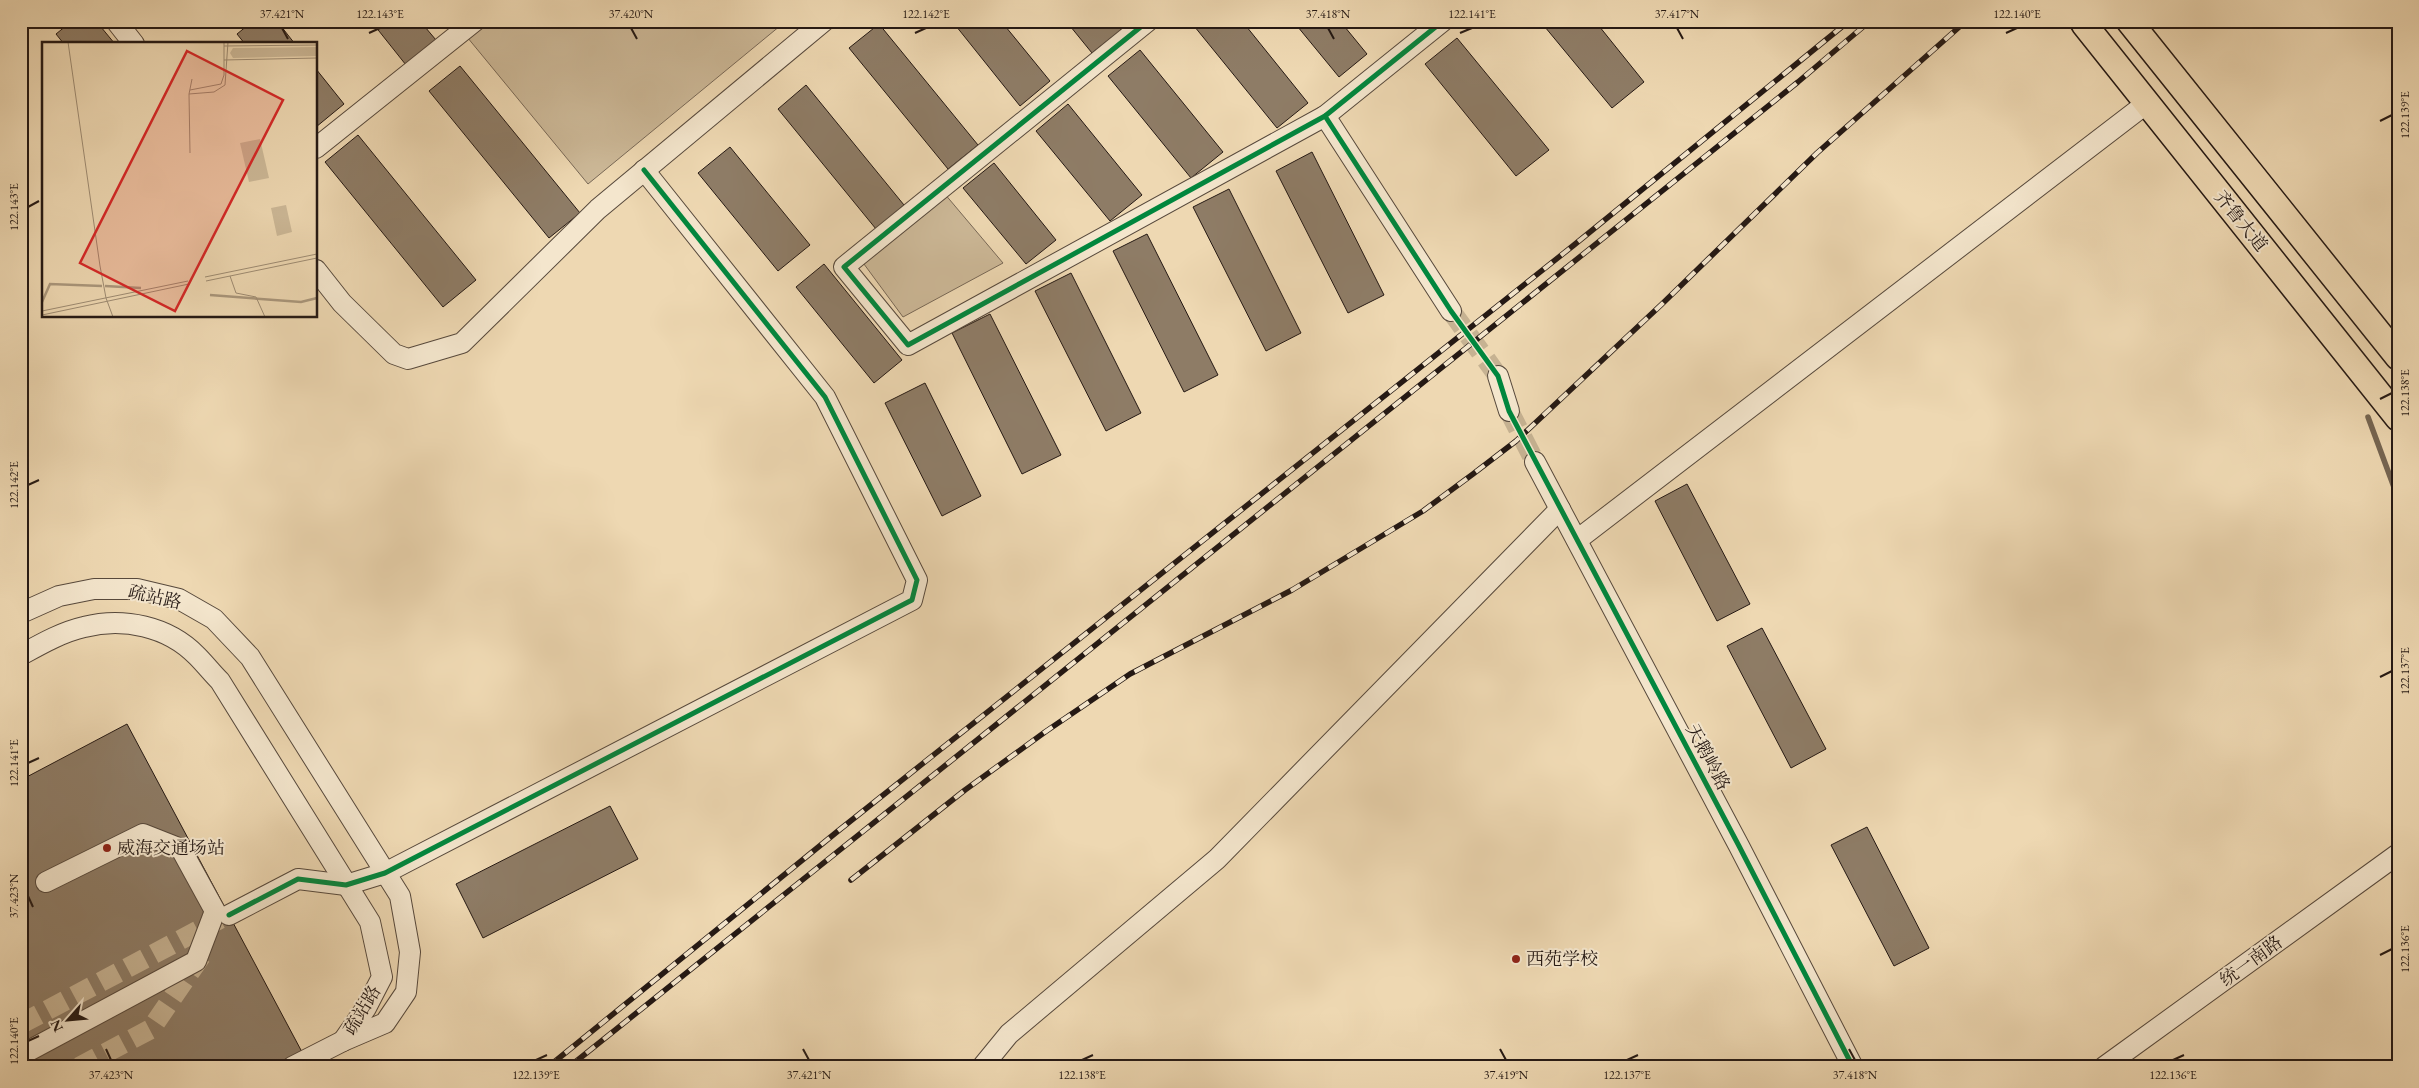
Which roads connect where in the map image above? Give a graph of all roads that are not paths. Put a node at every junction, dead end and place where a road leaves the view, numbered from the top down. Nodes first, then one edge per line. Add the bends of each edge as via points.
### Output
1 (116, 21) edge
2 (475, 21) edge
3 (824, 21) edge
4 (1148, 21) edge
5 (1443, 21) edge
6 (2129, 21) edge
7 (2084, 24) dead end
8 (132, 42) edge
9 (2147, 103) junction
10 (1325, 116) junction
11 (318, 146) edge
12 (644, 170) junction
13 (318, 273) edge
14 (1451, 311) tunnel mouth
15 (2398, 358) edge
16 (1498, 376) tunnel mouth
17 (1509, 411) tunnel mouth
18 (2398, 418) edge
19 (1535, 462) tunnel mouth
20 (1560, 508) junction
21 (1577, 540) junction
22 (21, 613) edge
23 (21, 655) edge
24 (2398, 854) edge
25 (385, 873) junction
26 (46, 882) dead end
27 (346, 885) junction
28 (229, 915) tunnel mouth
29 (343, 1041) junction
30 (21, 1055) edge
31 (292, 1067) edge
32 (982, 1067) edge
33 (1853, 1067) edge
34 (2104, 1067) edge

1 - 8 street
2 - 11 street
3 - 12 street
4 - 10 street via 844,266 908,345
5 - 10 street
6 - 15 main road, 齐鲁大道
7 - 9 main road, 齐鲁大道
9 - 18 main road, 齐鲁大道
9 - 21 street
10 - 14 street
12 - 13 street via 598,209 462,343 408,359 394,354 342,303
12 - 25 street via 825,397 917,580 912,600
16 - 17 street
19 - 20 street, 天鹅岭路
20 - 21 street, 天鹅岭路
20 - 32 street via 1217,859 1009,1034
21 - 33 street, 天鹅岭路
22 - 25 street, 疏站路 via 59,596 94,589 137,589 179,599 214,618 250,657
23 - 27 street, 疏站路 via 83,627 117,623 146,626 170,636 196,654 220,681
24 - 34 street, 统一南路
25 - 27 street
25 - 29 street, 疏站路 via 400,896 410,952 406,992 385,1023
26 - 30 street via 143,834 181,849 215,911 196,961
27 - 28 street via 298,879
27 - 29 street, 疏站路 via 370,922 382,977
29 - 31 street

